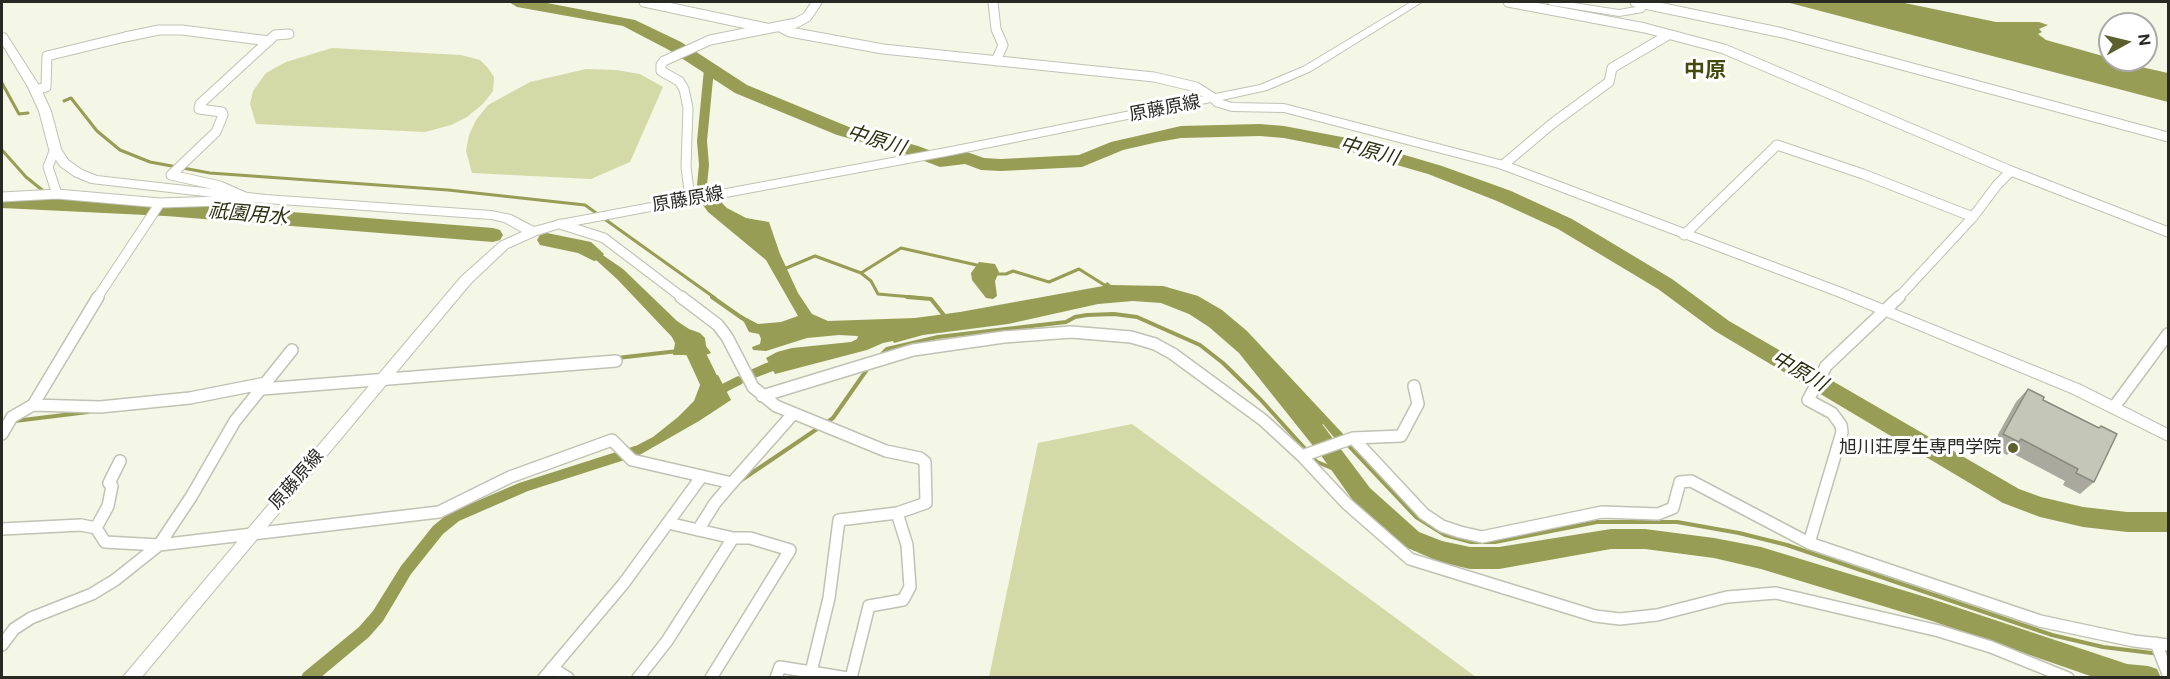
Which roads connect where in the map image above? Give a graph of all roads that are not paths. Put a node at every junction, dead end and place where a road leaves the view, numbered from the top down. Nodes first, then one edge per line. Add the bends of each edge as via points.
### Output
1 (644, 2) edge
2 (817, 2) edge
3 (993, 2) edge
4 (1417, 2) edge
5 (1508, 2) edge
6 (1551, 2) edge
7 (1642, 2) edge
8 (780, 27) junction
9 (769, 29) junction
10 (289, 34) dead end
11 (1668, 35) junction
12 (2, 36) edge
13 (269, 41) junction
14 (996, 61) junction
15 (36, 90) junction
16 (1215, 99) junction
17 (2169, 137) edge
18 (55, 149) junction
19 (1503, 165) junction
20 (2011, 171) junction
21 (55, 194) junction
22 (2, 197) edge
23 (247, 198) junction
24 (695, 198) junction
25 (266, 199) junction
26 (158, 207) junction
27 (1973, 217) junction
28 (560, 224) junction
29 (533, 231) junction
30 (2169, 232) edge
31 (1683, 235) junction
32 (1886, 312) junction
33 (2169, 333) edge
34 (292, 351) dead end
35 (616, 361) dead end
36 (382, 380) junction
37 (264, 386) junction
38 (1414, 386) dead end
39 (762, 396) junction
40 (33, 405) junction
41 (2114, 407) junction
42 (792, 414) junction
43 (6, 420) edge
44 (2, 434) edge
45 (2169, 435) edge
46 (1350, 439) junction
47 (1305, 454) junction
48 (120, 461) dead end
49 (702, 476) junction
50 (732, 483) junction
51 (897, 513) junction
52 (668, 523) junction
53 (96, 528) junction
54 (2, 529) edge
55 (698, 530) junction
56 (251, 534) junction
57 (733, 538) junction
58 (1809, 543) junction
59 (159, 545) junction
60 (2, 645) edge
61 (2161, 646) edge
62 (811, 672) junction
63 (548, 673) edge
64 (2169, 674) edge
65 (130, 678) edge
66 (568, 678) edge
67 (638, 678) edge
68 (711, 678) edge
69 (776, 678) edge
70 (850, 678) edge
71 (2068, 678) edge

1 - 9 street
2 - 8 street via 807,17
3 - 14 street via 996,29 1004,45
4 - 16 street, 原藤原線 via 1292,77
5 - 11 street
6 - 7 street via 1619,13 1639,10
7 - 17 street via 1783,33
8 - 9 street
8 - 14 street via 883,49
9 - 24 street via 711,40 661,65 684,89 688,108 686,167
10 - 13 street
11 - 19 street via 1612,68 1610,82
11 - 20 street via 1724,49
12 - 15 street
13 - 15 street via 182,30 125,37 47,56 46,87
13 - 23 street via 200,104 199,109 223,115 216,132 171,175 220,186
14 - 16 street via 1154,77 1196,87
15 - 18 street
16 - 19 street via 1232,108 1284,108
16 - 24 street, 原藤原線
18 - 21 street via 48,168
18 - 23 street via 64,163 95,180
19 - 31 street
20 - 27 street
20 - 30 street
21 - 22 street
21 - 26 street
23 - 25 street
24 - 28 street, 原藤原線
25 - 26 street
25 - 29 street via 491,215
26 - 40 street via 110,277
27 - 31 street via 1777,145
27 - 32 street
28 - 29 street, 原藤原線
28 - 39 street via 604,238 718,325
29 - 36 street, 原藤原線 via 504,245 484,261
31 - 32 street
32 - 41 street
32 - 58 street via 1826,366 1808,400 1832,413 1842,432
33 - 41 street
34 - 37 street
35 - 36 street
36 - 37 street
36 - 56 street, 原藤原線
37 - 40 street via 100,407
37 - 59 street via 234,421
38 - 46 street via 1418,404 1401,436
39 - 42 street
39 - 47 street via 913,350 1004,337 1071,332 1110,334 1155,345 1173,354
40 - 43 street
41 - 45 street
42 - 50 street
42 - 51 street via 925,462 926,503
43 - 44 street
46 - 47 street
46 - 58 street via 1424,514 1442,526 1482,537 1602,512 1658,514 1672,508 1680,482 1691,481
47 - 71 street via 1346,503 1410,559 1508,591 1595,616 1620,619 1657,615 1727,597 1776,593 1939,631 1992,647
48 - 53 street via 109,483 112,486 108,506
49 - 50 street
49 - 52 street
49 - 56 street via 626,455 612,440 510,477 439,512
50 - 55 street
51 - 62 street via 839,520 829,598
51 - 70 street via 907,545 910,587 903,600 869,606
52 - 55 street
52 - 63 street via 624,583
53 - 54 street via 81,525
53 - 59 street via 105,542
55 - 57 street
56 - 59 street
56 - 65 street, 原藤原線
57 - 67 street via 667,641
57 - 68 street via 750,538 790,550
58 - 61 street via 2040,621
59 - 60 street via 92,594 31,618 14,629
61 - 64 street
62 - 69 street via 780,667
62 - 70 street
63 - 66 street

